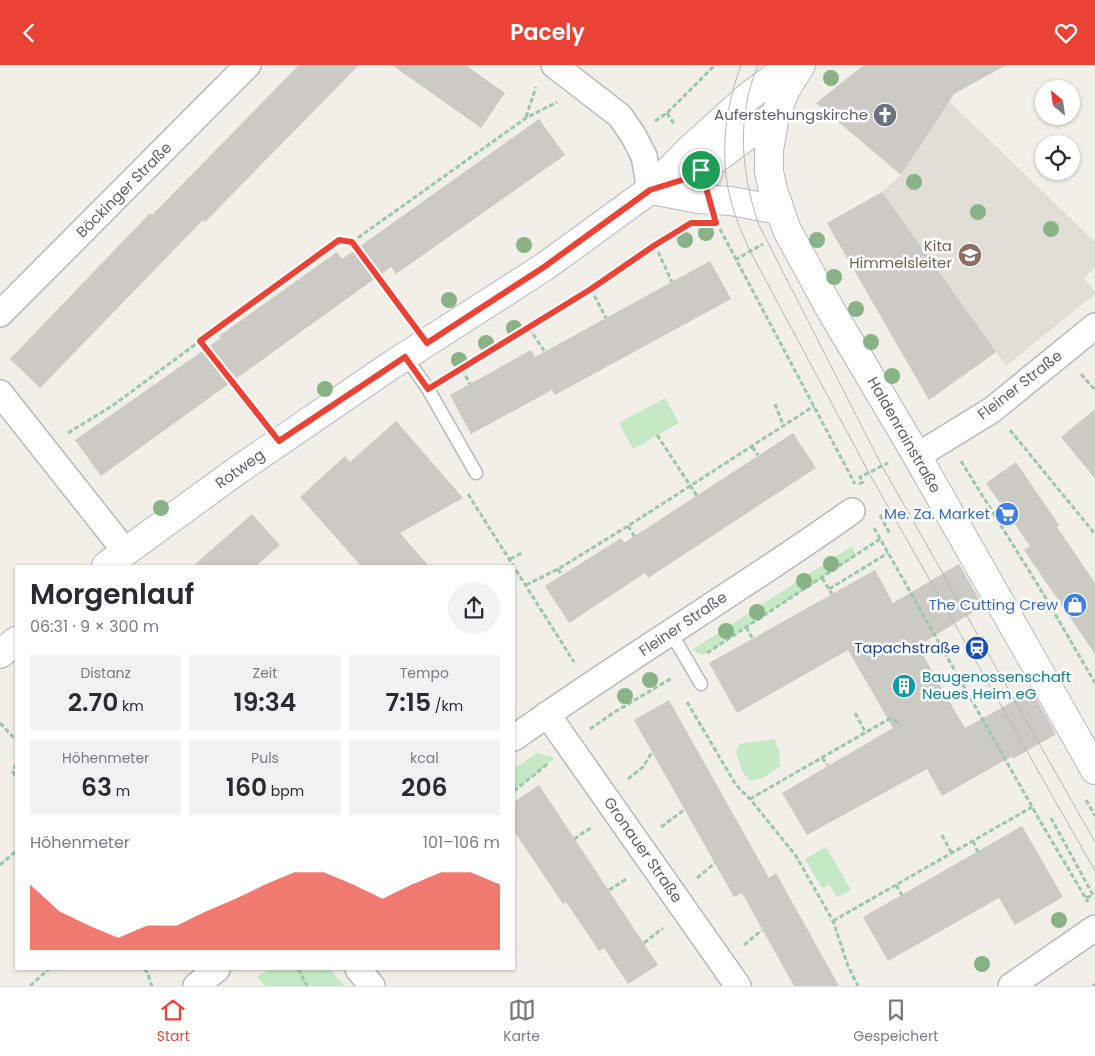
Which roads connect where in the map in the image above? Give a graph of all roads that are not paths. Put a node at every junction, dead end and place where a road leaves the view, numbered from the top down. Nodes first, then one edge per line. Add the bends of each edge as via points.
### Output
1 (248, 65) edge
2 (554, 65) edge
3 (790, 65) edge
4 (801, 65) edge
5 (775, 115) junction
6 (650, 190) junction
7 (779, 210) junction
8 (0, 314) edge
9 (1095, 326) edge
10 (416, 350) junction
11 (0, 393) edge
12 (918, 456) junction
13 (476, 473) dead end
14 (861, 516) road end
15 (116, 559) edge
16 (672, 633) junction
17 (15, 642) edge
18 (0, 654) edge
19 (701, 684) dead end
20 (547, 714) junction
21 (515, 737) edge
22 (1095, 770) edge
23 (1093, 917) edge
24 (216, 970) edge
25 (359, 970) edge
26 (196, 986) edge
27 (372, 986) edge
28 (738, 986) edge
29 (1011, 986) edge

1 - 8 street, Böckinger Straße
2 - 6 street via 620,116 644,156
3 - 6 main road, Rotweg via 748,97
4 - 5 main road
5 - 6 main road, Rotweg via 701,170
5 - 7 main road, Haldenrainstraße via 769,172
6 - 7 main road
6 - 10 main road, Rotweg via 544,267
7 - 12 main road, Haldenrainstraße via 829,307
9 - 12 street, Fleiner Straße via 992,410
10 - 13 lane via 428,389
10 - 15 main road, Rotweg via 279,441
11 - 15 street via 43,449
12 - 22 main road, Haldenrainstraße
14 - 16 street, Fleiner Straße via 809,541
16 - 19 lane
16 - 20 street, Fleiner Straße
17 - 18 main road
20 - 21 street, Fleiner Straße
20 - 28 street, Gronauer Straße
23 - 29 street
24 - 26 street
25 - 27 street

